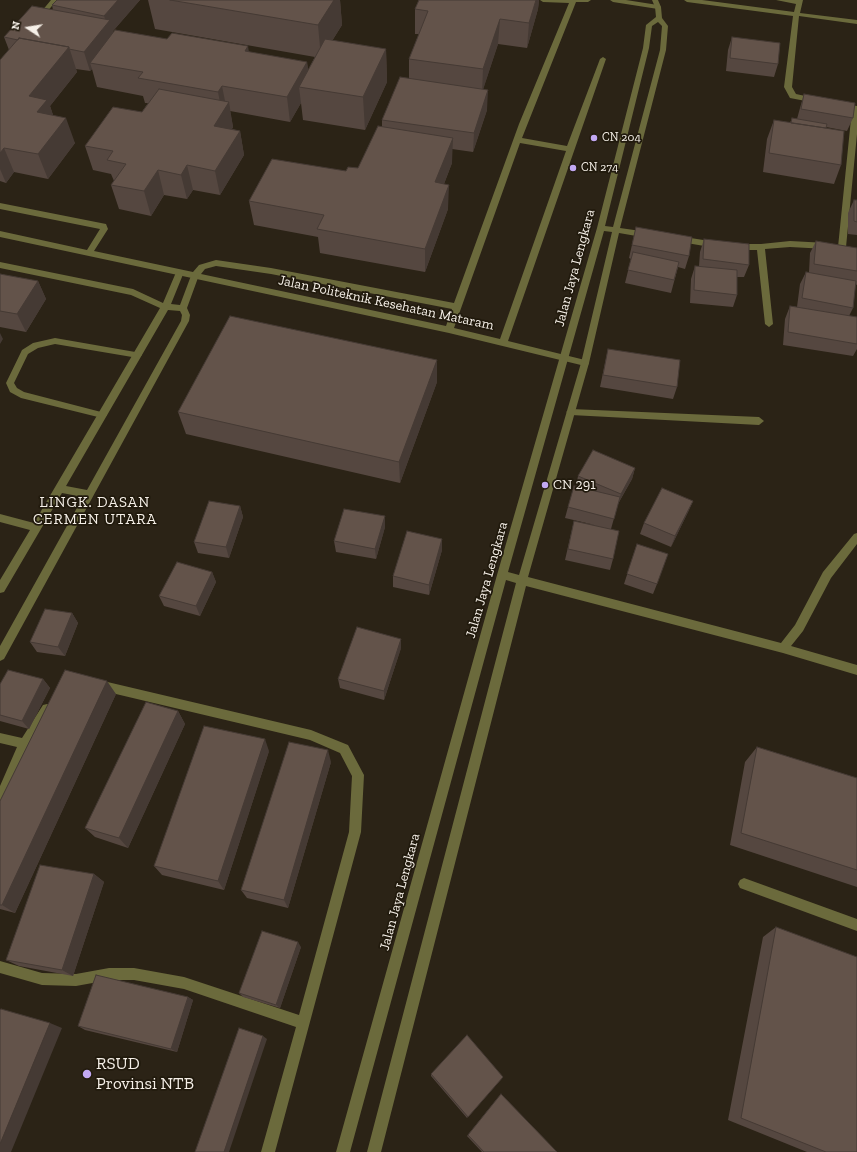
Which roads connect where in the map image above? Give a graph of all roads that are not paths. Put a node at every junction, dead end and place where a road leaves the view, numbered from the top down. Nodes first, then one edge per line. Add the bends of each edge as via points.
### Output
1 (54, 0) edge
2 (543, 0) edge
3 (573, 0) edge
4 (588, 0) edge
5 (613, 0) edge
6 (687, 0) edge
7 (779, 0) edge
8 (800, 1) edge
9 (657, 3) edge
10 (740, 3) edge
11 (796, 15) junction
12 (659, 18) junction
13 (857, 22) edge
14 (31, 28) edge
15 (603, 59) dead end
16 (821, 102) edge
17 (835, 104) edge
18 (856, 108) edge
19 (518, 140) junction
20 (570, 149) junction
21 (0, 206) edge
22 (601, 228) junction
23 (616, 230) junction
24 (0, 234) edge
25 (654, 236) edge
26 (670, 238) edge
27 (761, 247) junction
28 (89, 253) junction
29 (0, 265) edge
30 (180, 272) junction
31 (195, 275) junction
32 (165, 307) junction
33 (457, 307) junction
34 (184, 308) junction
35 (769, 324) dead end
36 (449, 330) junction
37 (503, 343) junction
38 (138, 354) junction
39 (565, 358) junction
40 (585, 363) junction
41 (571, 412) junction
42 (102, 415) junction
43 (759, 421) dead end
44 (59, 488) junction
45 (90, 495) junction
46 (0, 518) edge
47 (36, 527) junction
48 (857, 537) edge
49 (502, 576) junction
50 (522, 581) junction
51 (0, 589) edge
52 (783, 648) junction
53 (0, 656) edge
54 (857, 670) edge
55 (88, 683) edge
56 (54, 699) edge
57 (0, 738) edge
58 (24, 744) junction
59 (0, 799) edge
60 (744, 884) dead end
61 (857, 925) edge
62 (0, 967) edge
63 (303, 1023) junction
64 (268, 1152) edge
65 (343, 1152) edge
66 (374, 1152) edge

1 - 14 street
2 - 3 street
3 - 4 street
3 - 19 street
5 - 9 street
6 - 10 street
7 - 8 street
8 - 11 street
9 - 12 street
10 - 11 street
11 - 13 street
11 - 16 street via 787,82 790,92 797,98
12 - 22 street, Jalan Jaya Lengkara via 649,25 646,48
12 - 23 street via 665,26 663,50
15 - 20 street
17 - 18 street
18 - 27 street via 846,248 790,244
19 - 20 street
19 - 33 street
20 - 37 street
21 - 28 street via 103,226 104,229
22 - 23 street
22 - 39 street, Jalan Jaya Lengkara
23 - 25 street
23 - 40 street
24 - 28 street, Jalan Politeknik Kesehatan Mataram
26 - 27 street via 726,246
27 - 35 street
28 - 30 street, Jalan Politeknik Kesehatan Mataram
29 - 32 street via 133,292
30 - 31 street, Jalan Politeknik Kesehatan Mataram
30 - 32 street
31 - 33 street via 202,267 216,263 271,271
31 - 34 street
31 - 36 street, Jalan Politeknik Kesehatan Mataram
32 - 34 street
32 - 38 street
33 - 36 street
34 - 45 street via 185,321
36 - 37 street, Jalan Politeknik Kesehatan Mataram
37 - 39 street, Jalan Politeknik Kesehatan Mataram
38 - 42 street
38 - 42 street via 54,341 36,345 25,352 10,383 14,390 21,395
39 - 40 street, Jalan Politeknik Kesehatan Mataram
39 - 49 street, Jalan Jaya Lengkara
40 - 41 street
41 - 43 street
41 - 50 street
42 - 44 street
44 - 45 street
44 - 47 street
45 - 53 street
46 - 47 street
47 - 51 street
48 - 52 street via 827,575 799,628
49 - 50 street
49 - 65 street, Jalan Jaya Lengkara
50 - 52 street
50 - 66 street
52 - 54 street
55 - 63 street via 311,735 344,749 358,775 355,832
56 - 58 street
57 - 58 street
58 - 59 street
60 - 61 street
62 - 63 street via 42,979 76,980 109,974 134,974 184,983
63 - 64 street

